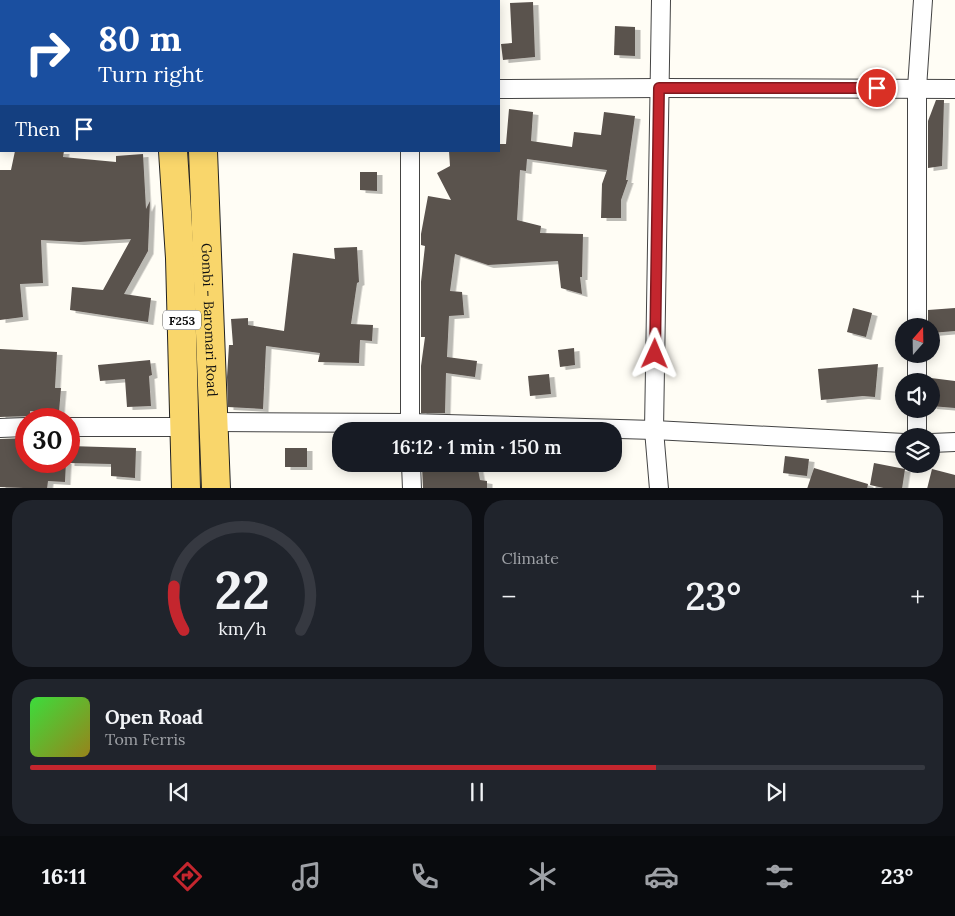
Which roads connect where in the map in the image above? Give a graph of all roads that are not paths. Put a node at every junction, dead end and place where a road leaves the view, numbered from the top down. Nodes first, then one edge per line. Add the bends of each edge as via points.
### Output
1 (661, 0) edge
2 (923, 0) edge
3 (659, 88) junction
4 (917, 88) junction
5 (955, 88) edge
6 (500, 90) edge
7 (173, 152) edge
8 (203, 152) edge
9 (410, 152) edge
10 (917, 318) edge
11 (214, 422) junction
12 (410, 422) edge
13 (332, 425) edge
14 (15, 427) edge
15 (80, 427) edge
16 (185, 427) junction
17 (0, 428) edge
18 (622, 430) edge
19 (654, 430) junction
20 (955, 442) edge
21 (895, 443) edge
22 (940, 443) edge
23 (411, 472) edge
24 (186, 488) edge
25 (216, 488) edge
26 (412, 488) edge
27 (658, 488) edge

1 - 3 street
2 - 4 street
3 - 4 street
3 - 6 street
3 - 19 street
4 - 5 street
4 - 10 street
7 - 16 main road, Gombi - Baromari Road / F253
8 - 11 main road, Gombi - Baromari Road / F253
9 - 12 street
11 - 13 street
11 - 25 main road, Gombi - Baromari Road / F253
14 - 17 street
15 - 16 street
16 - 24 main road, Gombi - Baromari Road / F253
18 - 19 street
19 - 21 street
19 - 27 street
20 - 22 street
23 - 26 street

